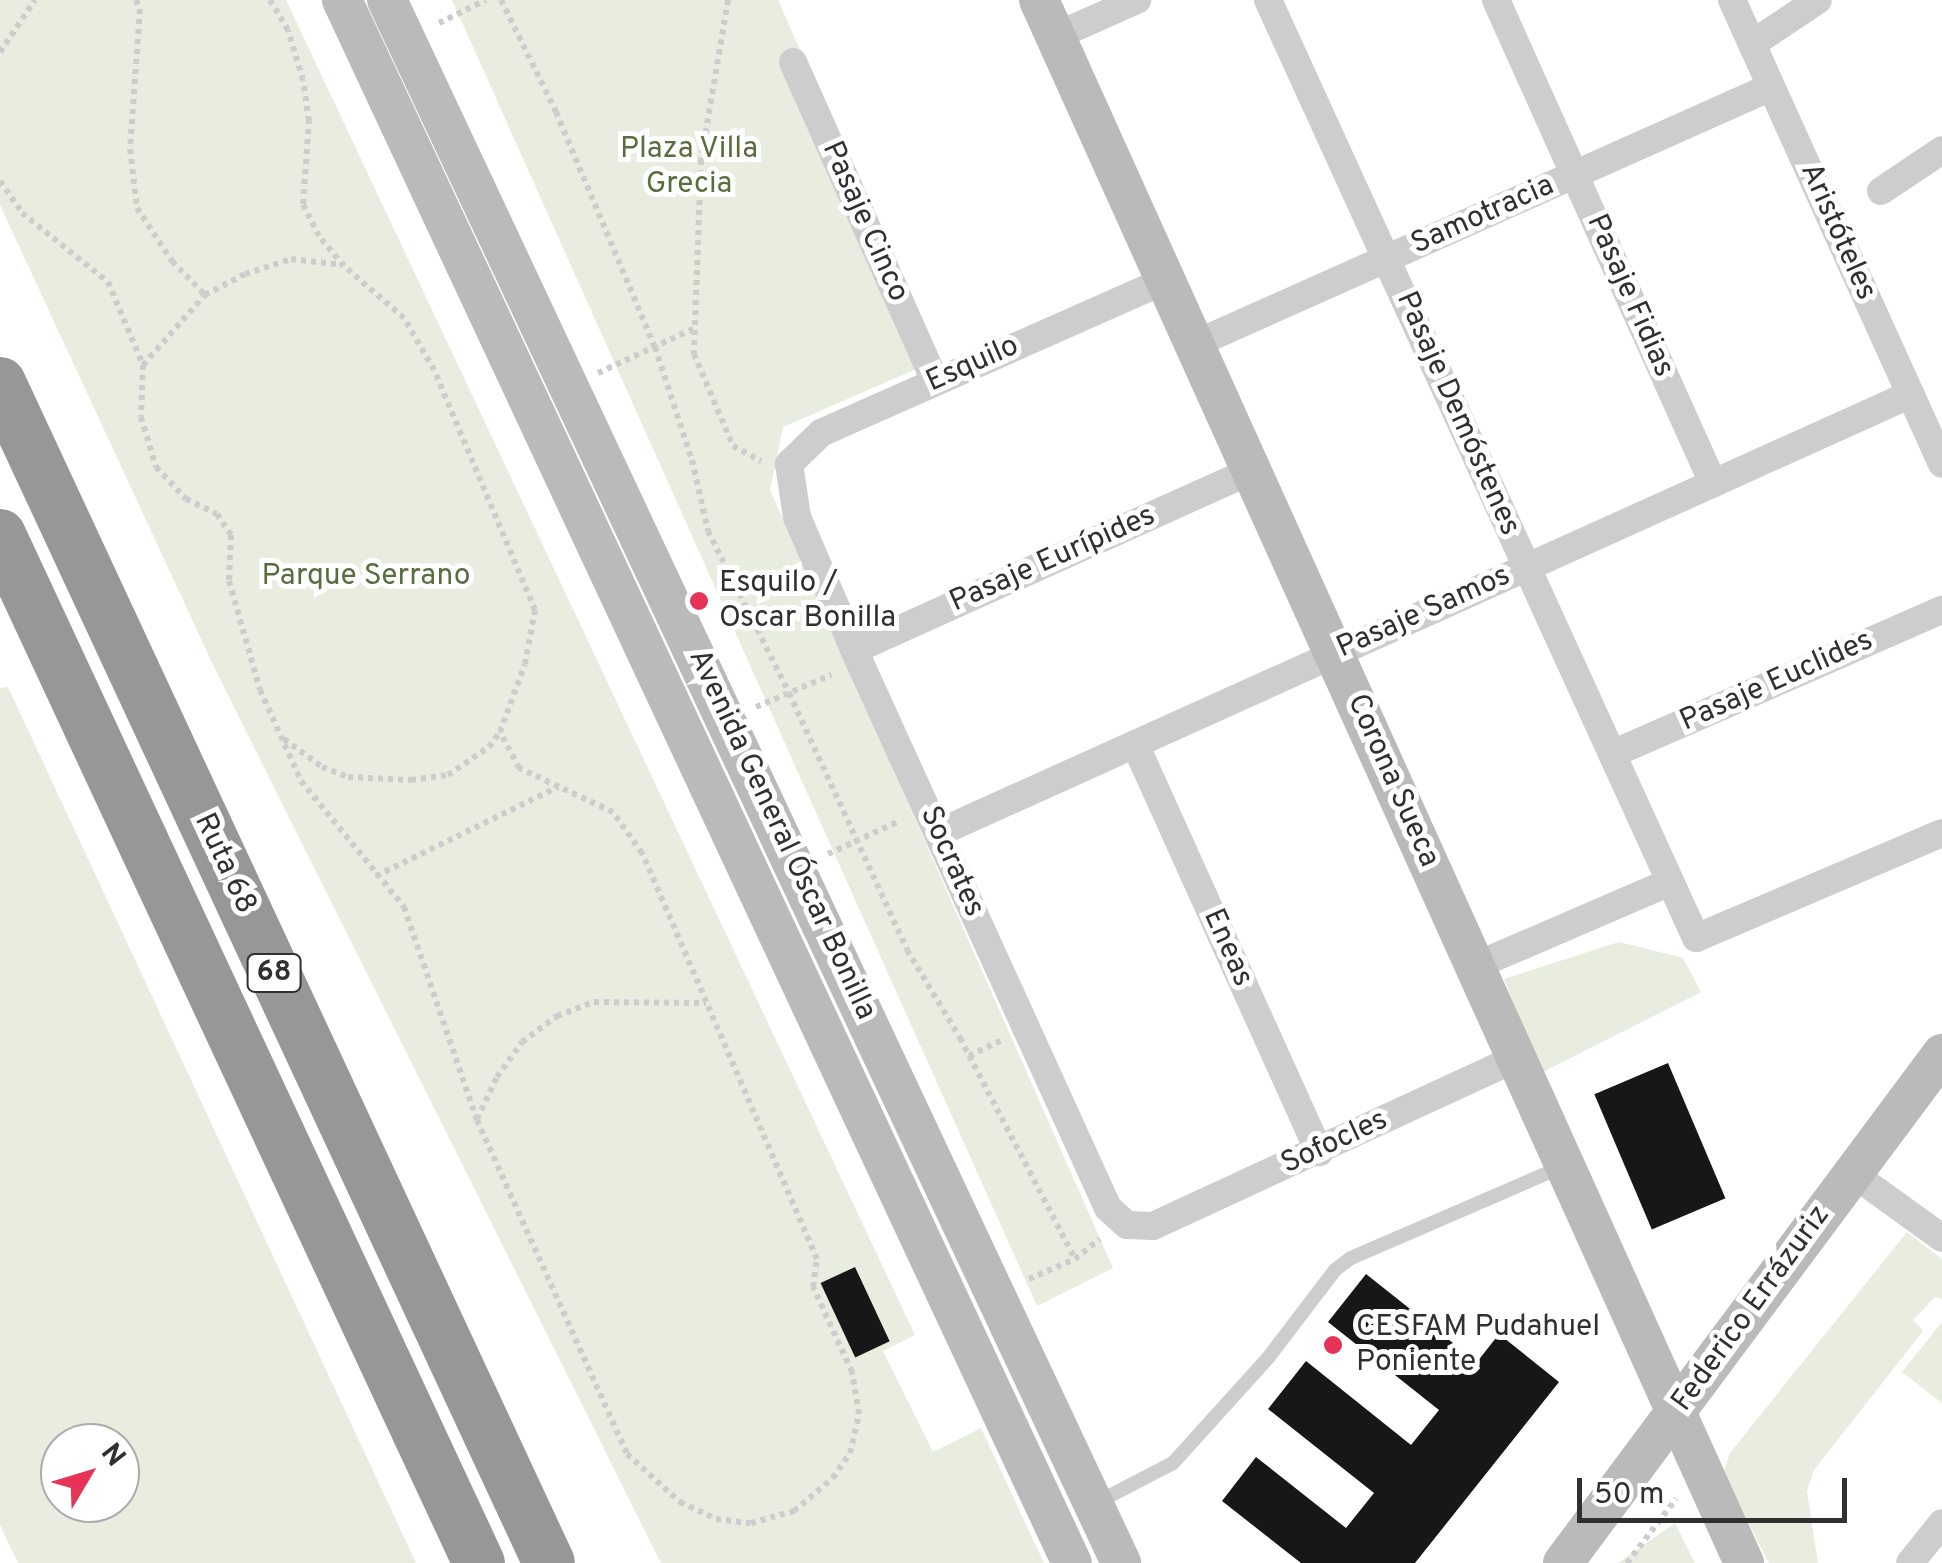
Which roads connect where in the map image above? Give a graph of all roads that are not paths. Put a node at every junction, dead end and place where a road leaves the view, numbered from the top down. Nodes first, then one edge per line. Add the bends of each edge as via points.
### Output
1 (342, 0) edge
2 (387, 0) edge
3 (1137, 0) edge
4 (1268, 0) edge
5 (1496, 0) edge
6 (1732, 0) edge
7 (1818, 0) edge
8 (1048, 18) edge
9 (1752, 44) junction
10 (793, 62) dead end
11 (1771, 87) junction
12 (1942, 150) edge
13 (1574, 175) junction
14 (1881, 190) dead end
15 (1386, 259) junction
16 (1166, 280) junction
17 (1195, 344) junction
18 (935, 381) junction
19 (0, 383) edge
20 (1911, 394) junction
21 (788, 464) joint
22 (1942, 464) edge
23 (1252, 470) junction
24 (1713, 483) junction
25 (0, 535) edge
26 (1526, 567) junction
27 (0, 608) edge
28 (1942, 610) edge
29 (1334, 654) junction
30 (857, 656) junction
31 (1135, 744) junction
32 (1612, 754) junction
33 (932, 820) junction
34 (1942, 833) edge
35 (1670, 882) junction
36 (181, 927) junction
37 (1475, 966) junction
38 (1942, 1054) edge
39 (1516, 1058) junction
40 (1319, 1152) junction
41 (1565, 1166) junction
42 (1852, 1172) junction
43 (1153, 1226) joint
44 (1942, 1238) edge
45 (1677, 1412) junction
46 (1094, 1504) junction
47 (1942, 1523) edge
48 (480, 1563) edge
49 (549, 1563) edge
50 (1072, 1563) edge
51 (1121, 1563) edge
52 (1563, 1563) edge
53 (1744, 1563) edge
54 (1910, 1563) edge

1 - 50 main road, Avenida General Óscar Bonilla
2 - 46 main road, Avenida General Óscar Bonilla
3 - 8 street
4 - 15 street, Pasaje Demóstenes
5 - 13 street, Pasaje Fidias
6 - 9 street, Aristóteles
7 - 9 street
8 - 16 main road, Corona Sueca
9 - 11 street, Aristóteles
10 - 18 street, Pasaje Cinco
11 - 13 street, Samotracia
11 - 20 street, Aristóteles
12 - 14 street
13 - 15 street, Samotracia
13 - 24 street, Pasaje Fidias
15 - 17 street, Samotracia
15 - 26 street, Pasaje Demóstenes
16 - 17 main road, Corona Sueca
16 - 18 street, Esquilo
17 - 23 main road, Corona Sueca
18 - 21 street, Esquilo via 821,434
19 - 49 highway, Ruta 68 / 68
20 - 22 street, Aristóteles
20 - 24 street, Pasaje Samos
21 - 30 street, Socrates via 796,516
23 - 29 main road, Corona Sueca
23 - 30 street, Pasaje Eurípides
24 - 26 street, Pasaje Samos
25 - 36 highway, 68
26 - 29 street, Pasaje Samos
26 - 32 street, Pasaje Demóstenes
27 - 36 highway via 39,687
28 - 32 street, Pasaje Euclides
29 - 31 street, Pasaje Samos
29 - 37 main road, Corona Sueca
30 - 33 street, Socrates
31 - 33 street, Pasaje Samos
31 - 40 street, Eneas
32 - 35 street, Pasaje Demóstenes
33 - 43 street, Socrates via 1108,1208 1118,1220
34 - 35 street, Pasaje Demóstenes via 1696,938
35 - 37 street
36 - 48 highway, 68
37 - 39 main road, Corona Sueca
38 - 42 main road, Federico Errázuriz
39 - 40 street, Sofocles
39 - 41 main road, Corona Sueca
40 - 43 street, Sofocles
41 - 45 main road, Corona Sueca
41 - 46 lane via 1351,1258 1172,1462
42 - 44 street
42 - 45 main road, Federico Errázuriz
45 - 52 main road, Federico Errázuriz
45 - 53 main road, Corona Sueca
46 - 51 main road, Avenida General Óscar Bonilla
47 - 54 street

